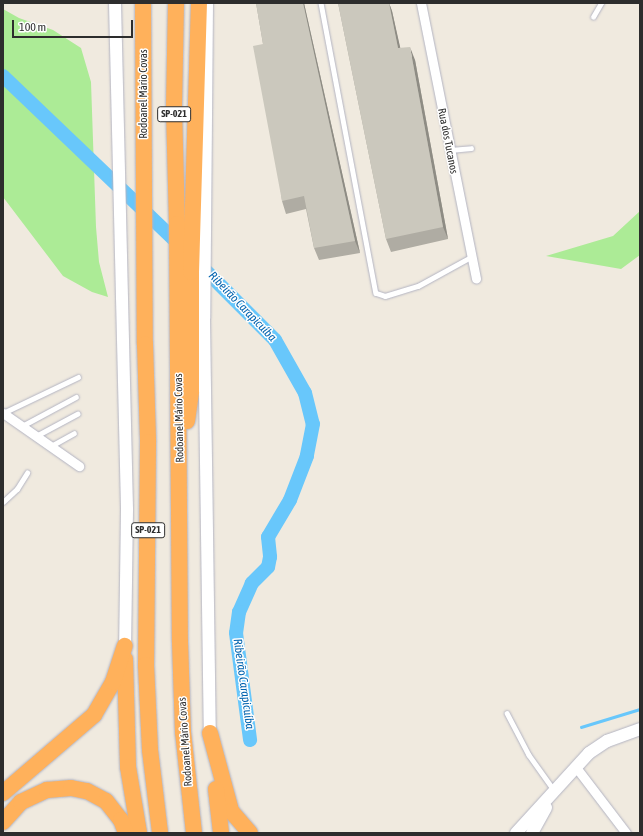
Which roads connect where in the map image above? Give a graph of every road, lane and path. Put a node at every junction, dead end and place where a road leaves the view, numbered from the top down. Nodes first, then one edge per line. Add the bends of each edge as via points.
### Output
1 (115, 3) edge
2 (143, 3) edge
3 (176, 3) edge
4 (199, 3) edge
5 (207, 3) edge
6 (321, 3) edge
7 (421, 3) edge
8 (601, 3) edge
9 (593, 17) dead end
10 (471, 148) dead end
11 (450, 150) junction
12 (471, 257) junction
13 (476, 279) dead end
14 (78, 377) dead end
15 (76, 397) dead end
16 (3, 413) edge
17 (77, 414) dead end
18 (22, 426) junction
19 (74, 433) dead end
20 (36, 436) junction
21 (180, 441) junction
22 (50, 446) junction
23 (80, 466) dead end
24 (27, 472) dead end
25 (3, 502) edge
26 (125, 646) junction
27 (507, 713) dead end
28 (640, 729) edge
29 (210, 733) junction
30 (575, 766) junction
31 (555, 791) junction
32 (3, 793) edge
33 (3, 822) edge
34 (126, 833) edge
35 (139, 833) edge
36 (160, 833) edge
37 (194, 833) edge
38 (222, 833) edge
39 (250, 833) edge
40 (516, 833) edge
41 (532, 833) edge
42 (626, 833) edge

1 - 26 main road via 127,510
2 - 36 highway, Rodoanel Mário Covas / SP-021 via 143,199 148,442 146,665 150,750
3 - 21 highway, Rodoanel Mário Covas / SP-021 via 174,109
4 - 21 highway via 191,272 191,391 187,420
5 - 29 main road via 205,283
6 - 12 lane via 376,293 385,296 418,286
7 - 11 street, Rua dos Tucanos
8 - 9 lane
10 - 11 lane
11 - 12 street, Rua dos Tucanos
12 - 13 street, Rua dos Tucanos
14 - 16 lane
15 - 18 lane
16 - 18 street
17 - 20 lane
18 - 20 street
19 - 22 lane
20 - 22 street
21 - 37 highway, Rodoanel Mário Covas / SP-021 via 182,725
22 - 23 street
24 - 25 lane via 17,489
26 - 32 highway via 113,682 94,715
26 - 35 highway via 128,767
27 - 31 lane via 529,755
28 - 30 main road via 606,741
29 - 38 highway
29 - 39 highway via 231,810
30 - 31 main road
30 - 42 street
31 - 40 main road
31 - 41 main road
33 - 34 highway via 21,802 47,790 71,788 87,791 106,801 121,820

